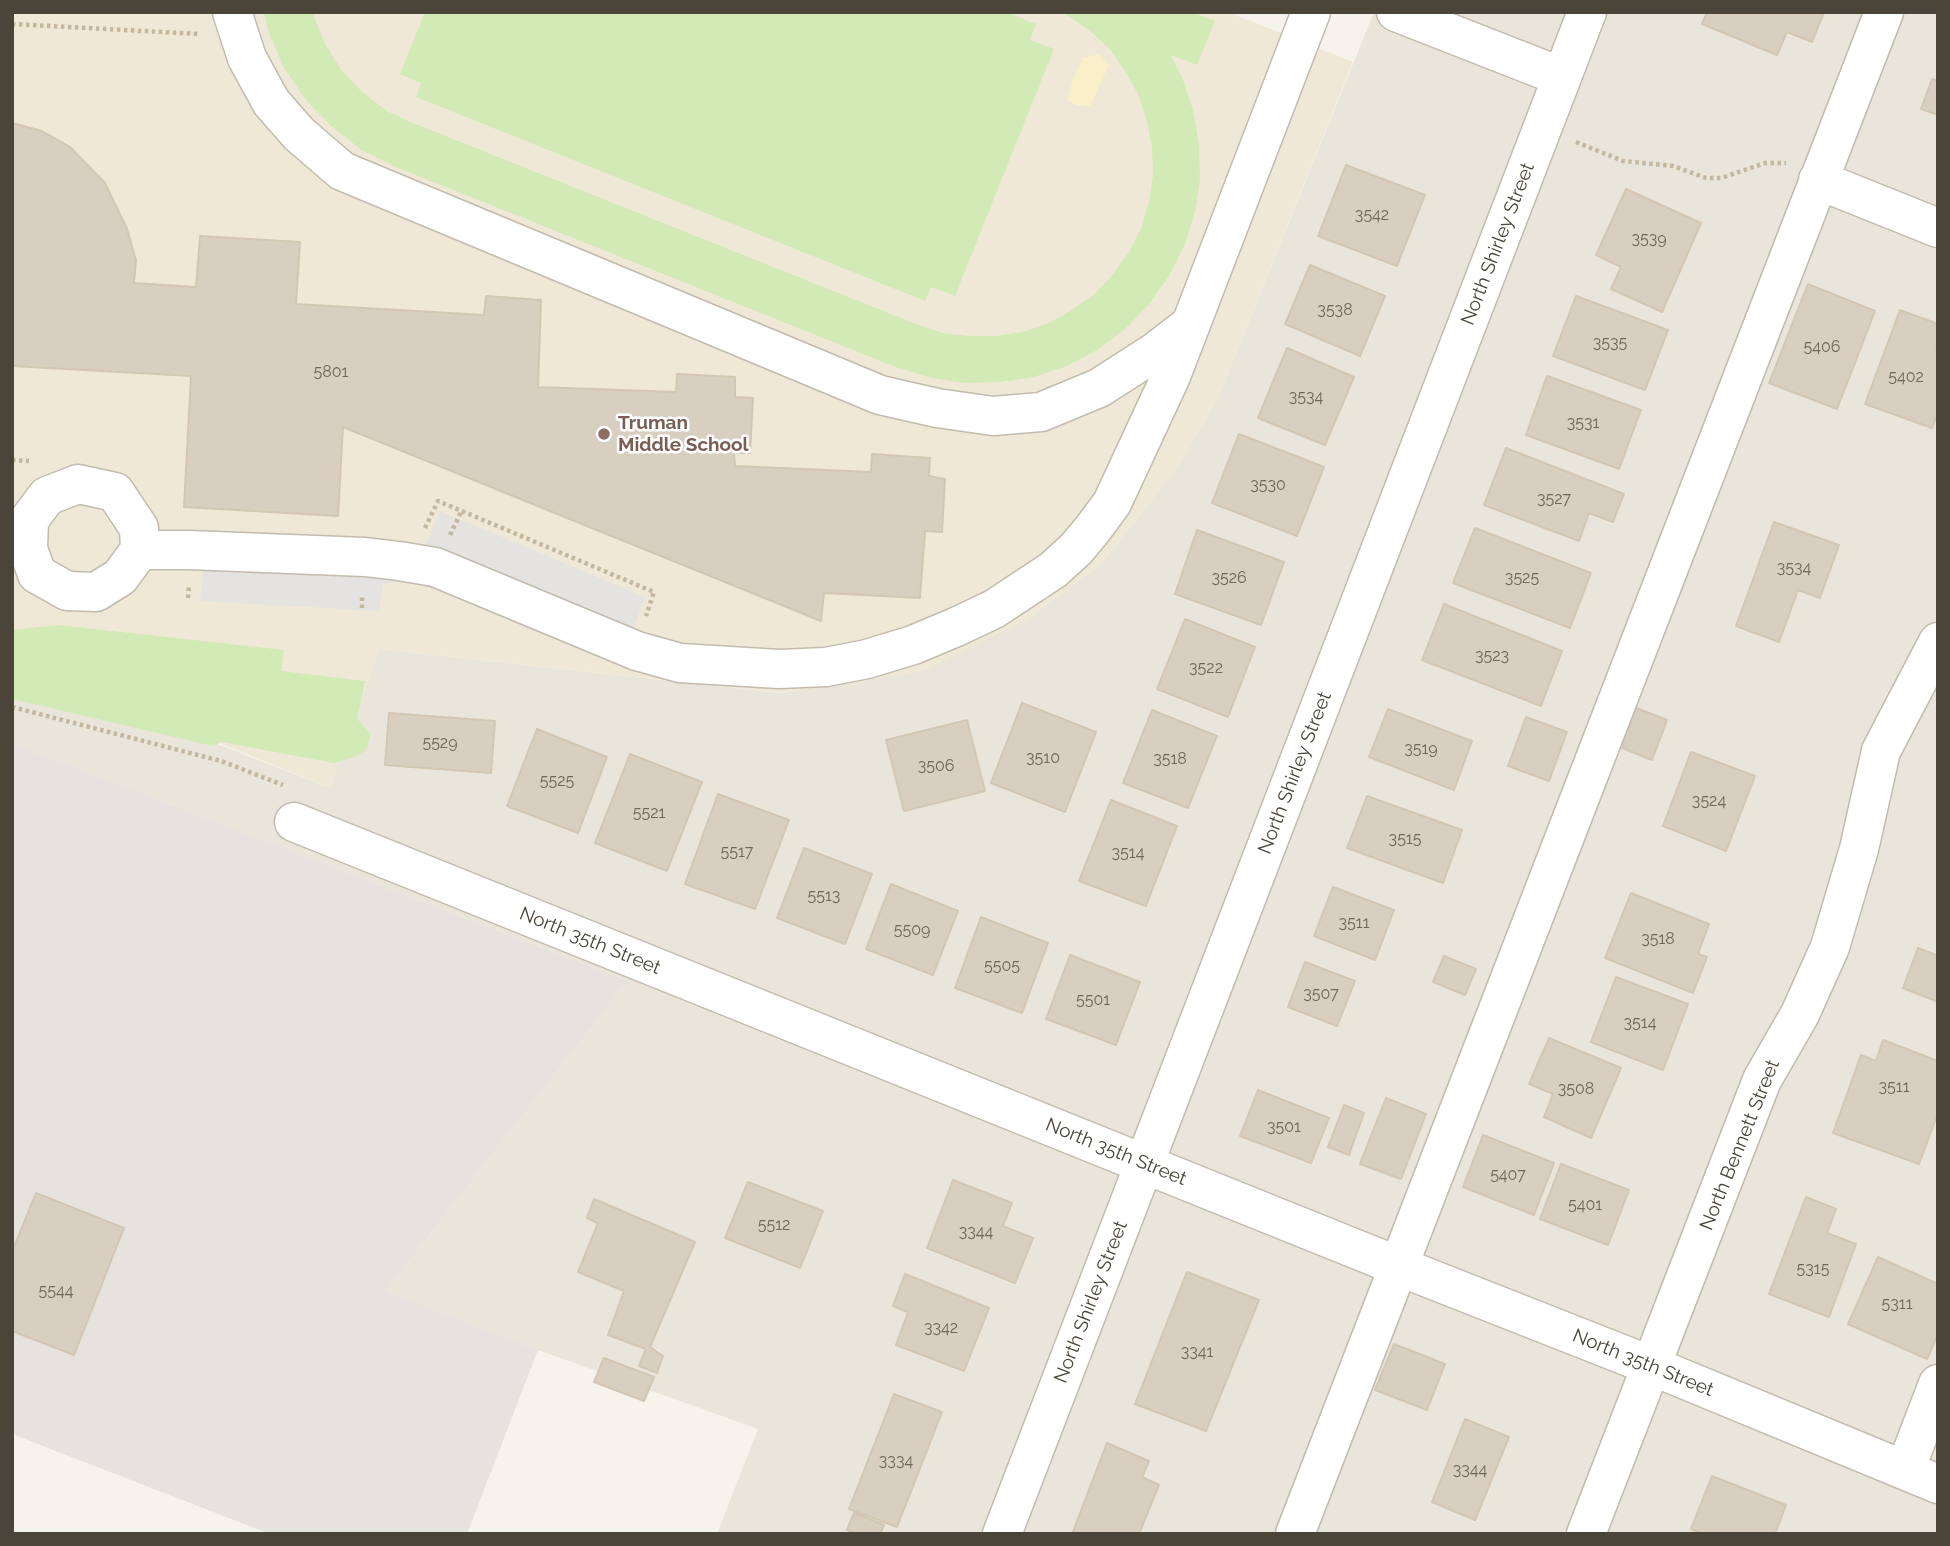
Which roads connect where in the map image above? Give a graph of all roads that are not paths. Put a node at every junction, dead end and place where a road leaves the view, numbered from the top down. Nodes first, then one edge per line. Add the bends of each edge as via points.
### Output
1 (232, 12) edge
2 (1311, 12) edge
3 (1396, 12) edge
4 (1587, 12) edge
5 (1884, 12) edge
6 (1562, 77) junction
7 (1820, 174) junction
8 (1938, 228) edge
9 (1190, 325) junction
10 (141, 550) junction
11 (25, 578) edge
12 (1938, 642) edge
13 (295, 806) road end
14 (1144, 1164) junction
15 (1398, 1266) junction
16 (1652, 1366) junction
17 (1938, 1384) edge
18 (1921, 1477) edge
19 (1002, 1534) edge
20 (1295, 1534) edge
21 (1586, 1534) edge

1 - 9 street via 247,58 271,102 342,171 880,395 993,416 1041,412 1099,388
2 - 9 street
3 - 6 street
4 - 6 street, North Shirley Street
5 - 7 street
6 - 14 street, North Shirley Street
7 - 8 street
7 - 15 street
9 - 10 street via 1112,503 1076,549 1053,570 994,608 913,645 867,659 779,670 680,663 637,651 435,567 365,557
10 - 11 street via 120,577 96,592 67,591
10 - 11 street via 139,527 115,492 78,484 47,496 29,520
12 - 16 street, North Bennett Street via 1881,751 1830,947 1800,1014 1762,1080
13 - 14 street, North 35th Street
14 - 15 street, North 35th Street
14 - 19 street, North Shirley Street
15 - 16 street, North 35th Street
15 - 20 street
16 - 18 street, North 35th Street
16 - 21 street, North Bennett Street
17 - 18 street

